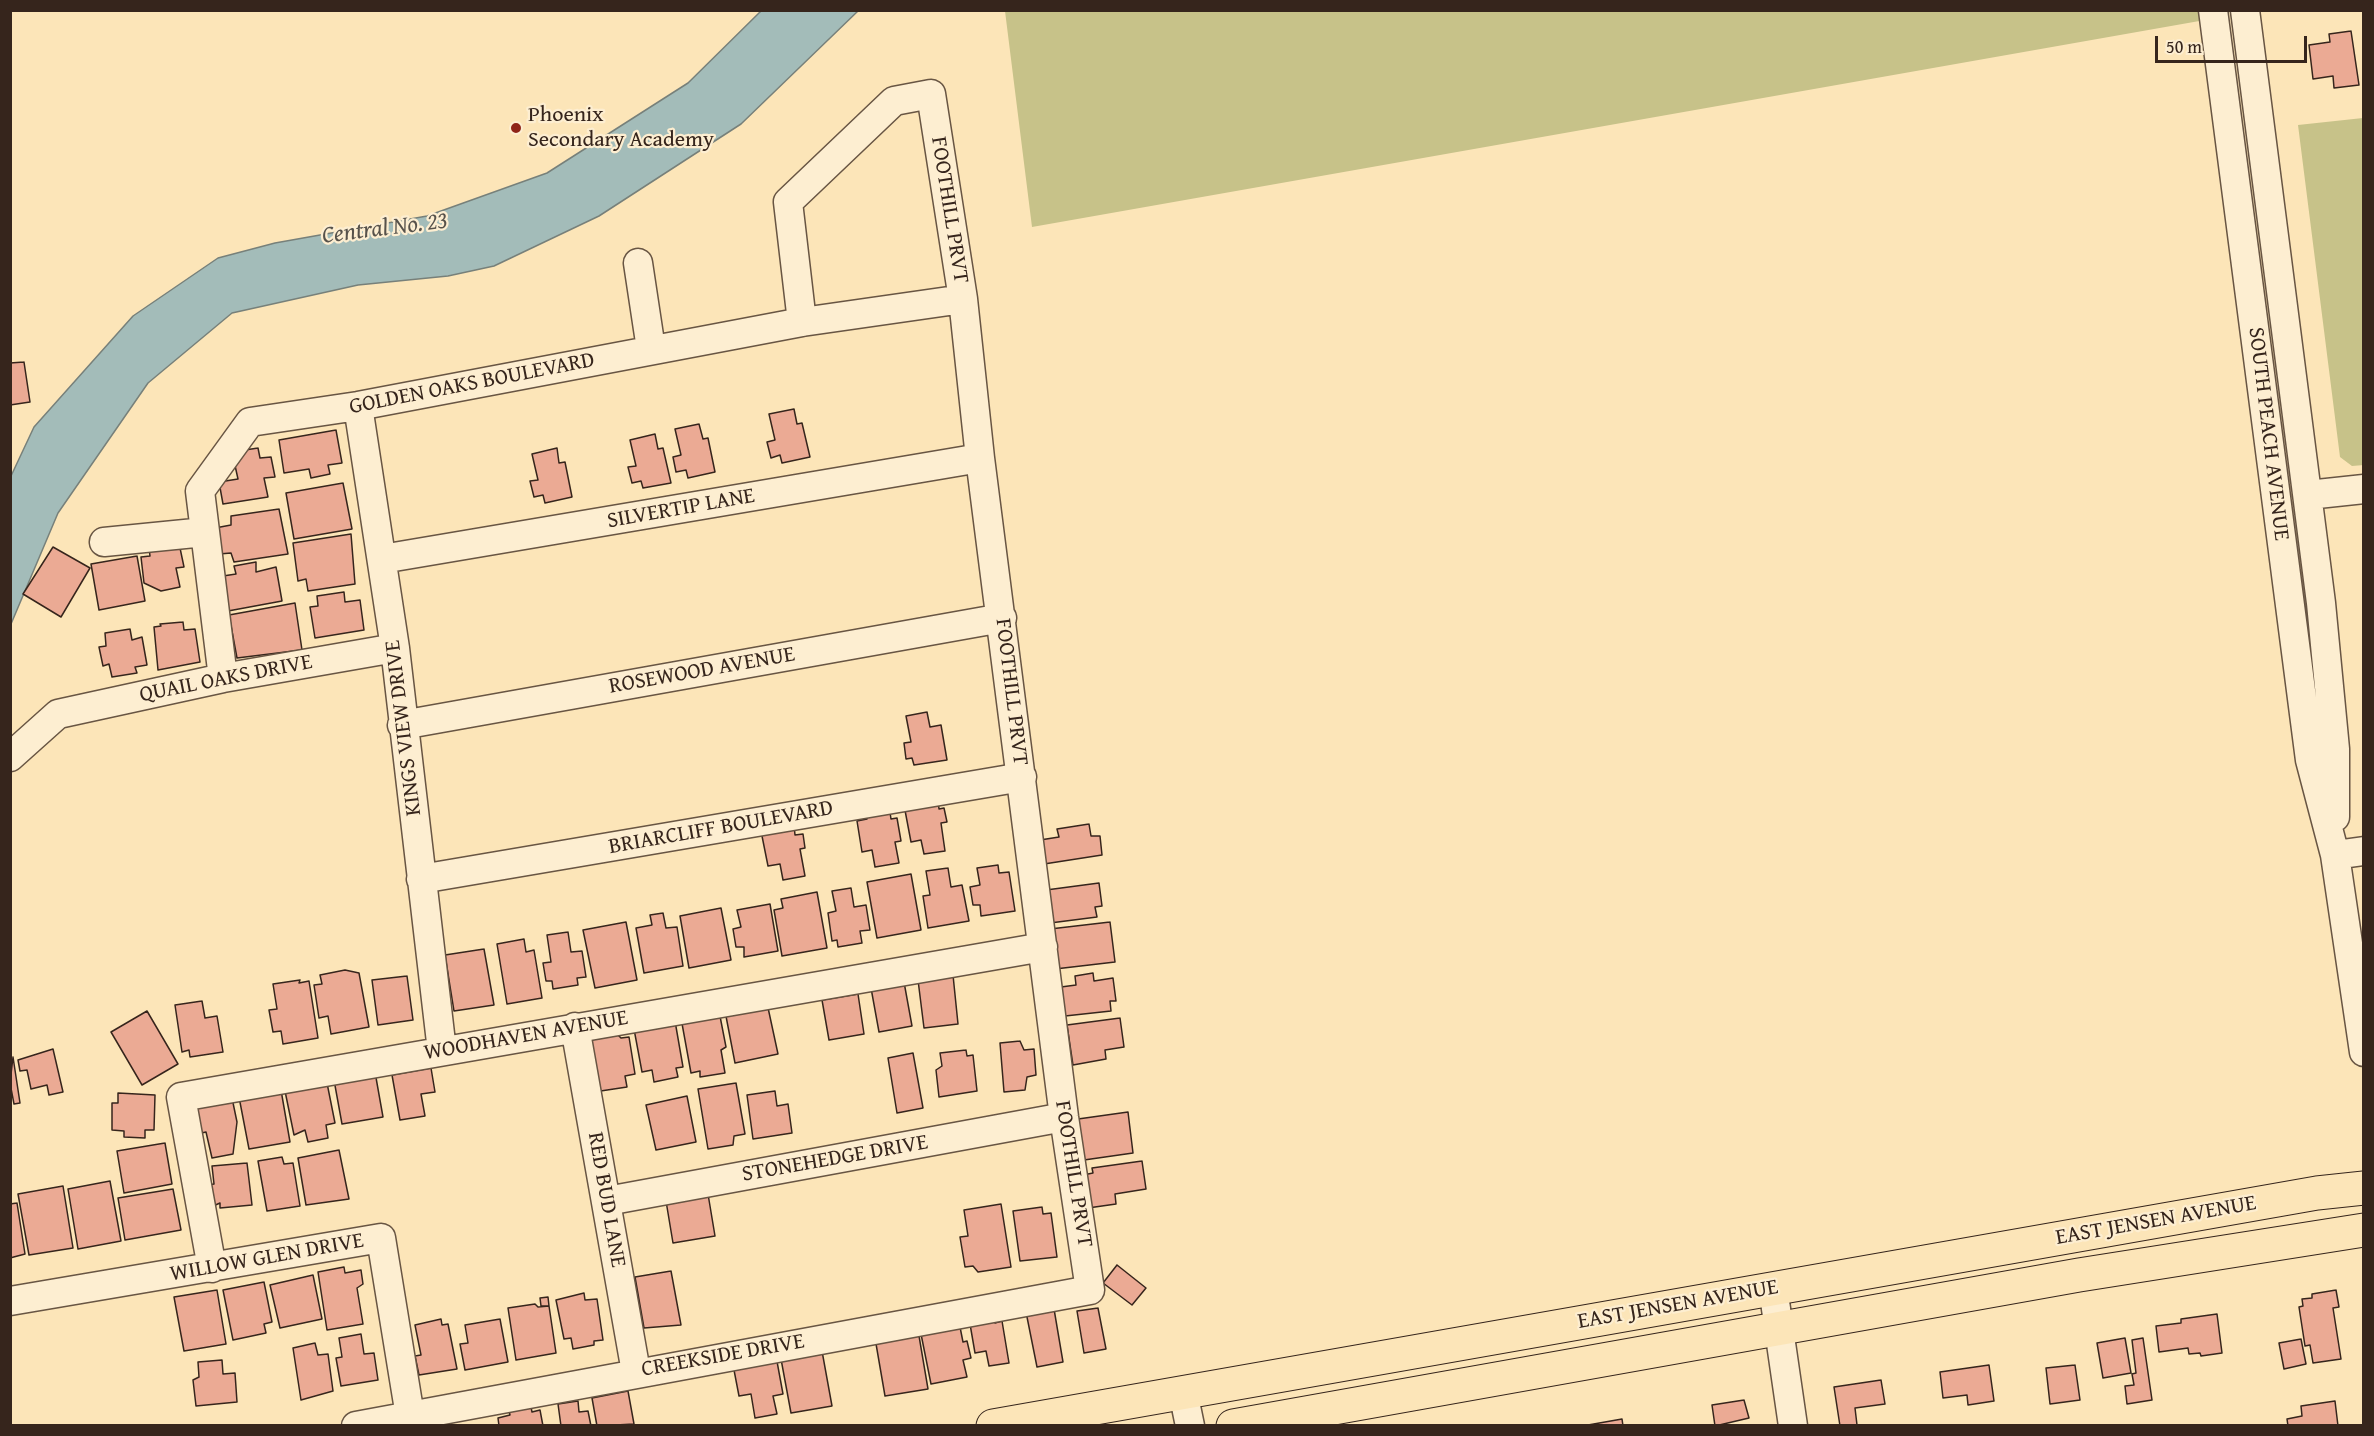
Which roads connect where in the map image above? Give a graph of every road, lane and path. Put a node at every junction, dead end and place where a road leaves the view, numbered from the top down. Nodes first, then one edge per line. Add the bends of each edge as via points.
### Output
1 (2213, 10) edge
2 (2245, 10) edge
3 (638, 262) dead end
4 (963, 299) junction
5 (802, 322) junction
6 (651, 349) junction
7 (358, 406) junction
8 (980, 458) junction
9 (2364, 489) edge
10 (2308, 495) junction
11 (205, 532) junction
12 (104, 542) dead end
13 (382, 559) junction
14 (1002, 618) junction
15 (395, 648) junction
16 (223, 678) junction
17 (402, 724) junction
18 (10, 757) edge
19 (1022, 777) junction
20 (2364, 851) edge
21 (2335, 855) junction
22 (421, 879) junction
23 (1042, 947) junction
24 (575, 1028) junction
25 (442, 1051) junction
26 (2364, 1052) edge
27 (1064, 1117) junction
28 (2364, 1188) edge
29 (607, 1201) junction
30 (2364, 1230) edge
31 (212, 1268) junction
32 (1773, 1288) junction
33 (1090, 1290) joint
34 (10, 1300) edge
35 (1779, 1328) junction
36 (636, 1372) junction
37 (1183, 1392) junction
38 (410, 1416) junction
39 (356, 1425) edge
40 (993, 1425) edge
41 (1190, 1425) edge
42 (1233, 1425) edge
43 (1793, 1425) edge

1 - 21 street, SOUTH PEACH AVENUE via 2310,760
2 - 10 street, SOUTH PEACH AVENUE
3 - 6 street
4 - 5 street, GOLDEN OAKS BOULEVARD
4 - 5 street, FOOTHILL PRVT via 931,94 894,101 788,202
4 - 8 street, FOOTHILL PRVT
5 - 6 street, GOLDEN OAKS BOULEVARD
6 - 7 street, GOLDEN OAKS BOULEVARD
7 - 11 street, GOLDEN OAKS BOULEVARD via 250,422 200,491
7 - 13 street, KINGS VIEW DRIVE
8 - 13 street, SILVERTIP LANE
8 - 14 street, FOOTHILL PRVT
9 - 10 street
10 - 21 street, SOUTH PEACH AVENUE via 2336,749
11 - 12 street
11 - 16 street, GOLDEN OAKS BOULEVARD
13 - 15 street, KINGS VIEW DRIVE
14 - 17 street, ROSEWOOD AVENUE
14 - 19 street, FOOTHILL PRVT
15 - 16 street, QUAIL OAKS DRIVE
15 - 17 street, KINGS VIEW DRIVE
16 - 18 street, QUAIL OAKS DRIVE via 58,714
17 - 22 street, KINGS VIEW DRIVE
19 - 22 street, BRIARCLIFF BOULEVARD
19 - 23 street, FOOTHILL PRVT
20 - 21 street
21 - 26 street, SOUTH PEACH AVENUE
22 - 25 street, KINGS VIEW DRIVE
23 - 24 street, WOODHAVEN AVENUE
23 - 27 street, FOOTHILL PRVT
24 - 25 street, WOODHAVEN AVENUE
24 - 29 street, RED BUD LANE
25 - 31 street, WOODHAVEN AVENUE via 181,1097
27 - 29 street, STONEHEDGE DRIVE
27 - 33 street, FOOTHILL PRVT
28 - 32 main road, EAST JENSEN AVENUE
29 - 36 street, RED BUD LANE
30 - 35 main road, EAST JENSEN AVENUE
31 - 34 street, WILLOW GLEN DRIVE
31 - 38 street, WILLOW GLEN DRIVE via 381,1238
32 - 35 street
32 - 37 main road, EAST JENSEN AVENUE
33 - 36 street, CREEKSIDE DRIVE
35 - 42 main road, EAST JENSEN AVENUE
35 - 43 street
36 - 38 street, CREEKSIDE DRIVE
37 - 40 main road, EAST JENSEN AVENUE
37 - 41 street
38 - 39 street, CREEKSIDE DRIVE

